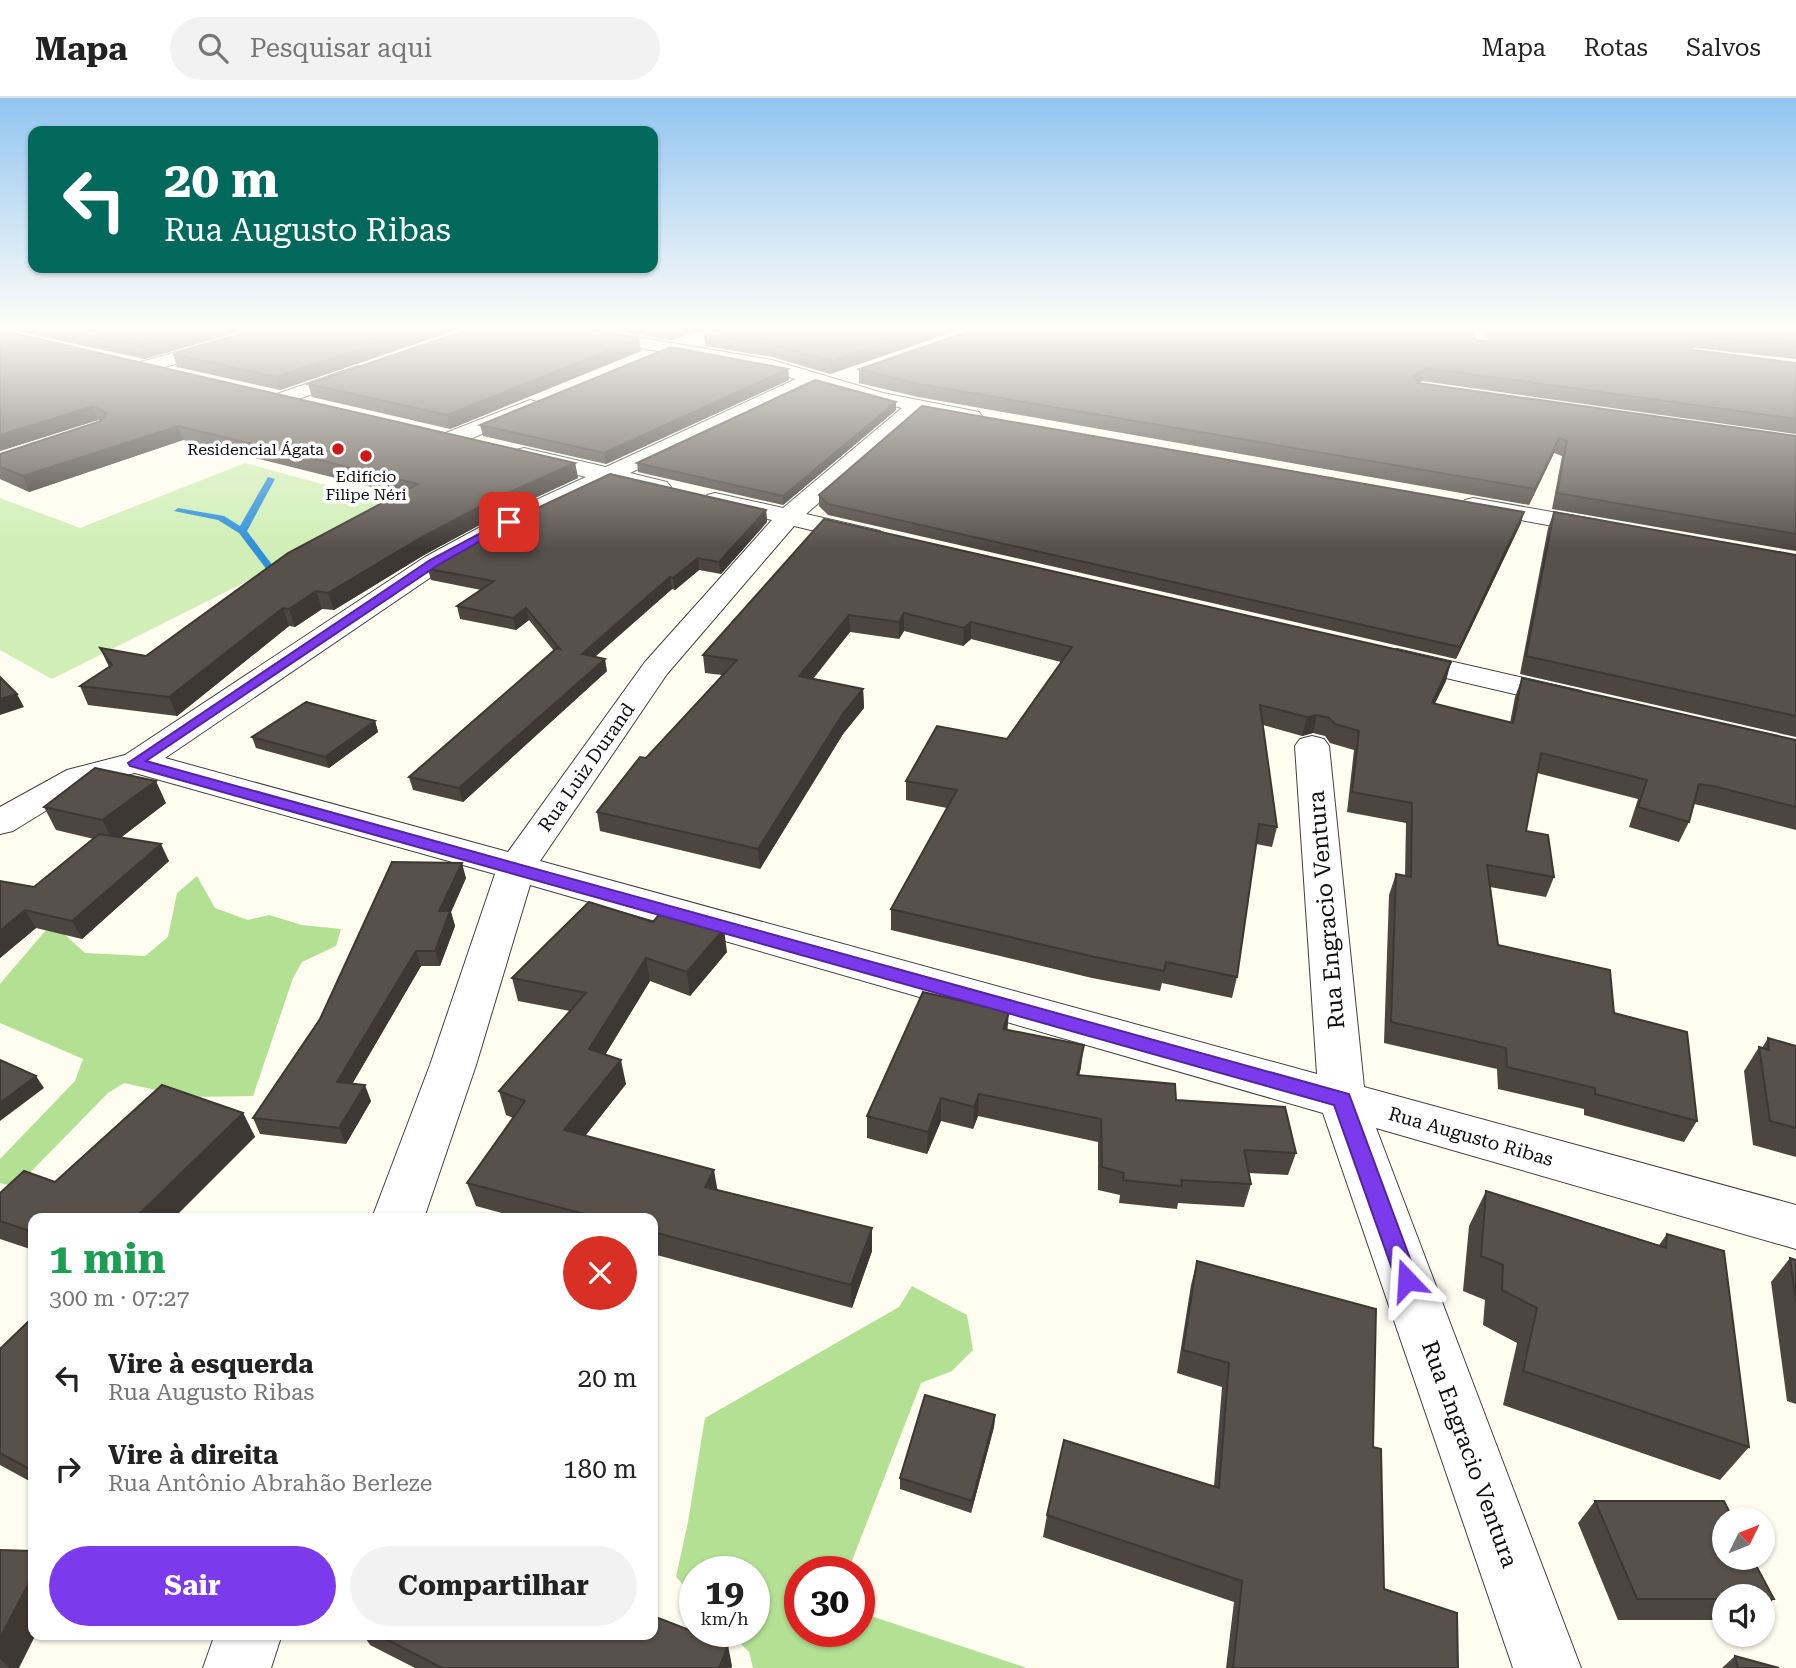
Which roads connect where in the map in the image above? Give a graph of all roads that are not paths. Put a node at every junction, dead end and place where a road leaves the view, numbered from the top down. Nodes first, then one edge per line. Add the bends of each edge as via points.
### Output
1 (295, 402) edge
2 (539, 402) edge
3 (772, 402) edge
4 (903, 402) edge
5 (917, 406) junction
6 (320, 408) edge
7 (993, 420) edge
8 (425, 433) edge
9 (451, 439) junction
10 (608, 475) junction
11 (1449, 501) edge
12 (788, 517) junction
13 (1624, 532) edge
14 (890, 540) edge
15 (1377, 653) edge
16 (1593, 703) edge
17 (1312, 746) dead end
18 (135, 763) junction
19 (0, 823) edge
20 (516, 868) junction
21 (1342, 1099) junction
22 (400, 1213) edge
23 (1796, 1227) edge
24 (247, 1640) edge
25 (237, 1668) edge
26 (1546, 1668) edge

1 - 6 street
2 - 9 street
3 - 10 street
4 - 5 street
5 - 7 street
5 - 12 street, Rua Luiz Durand
8 - 9 street
9 - 10 street
10 - 12 street
10 - 18 street via 434,563
11 - 13 street
12 - 14 street
12 - 20 street, Rua Luiz Durand via 651,674
15 - 16 street
17 - 21 street, Rua Engracio Ventura
18 - 19 street via 75,777
18 - 20 street, Rua Augusto Ribas
20 - 21 street, Rua Augusto Ribas
20 - 22 street, Rua Luiz Durand
21 - 23 street, Rua Augusto Ribas
21 - 26 street, Rua Engracio Ventura
24 - 25 street

